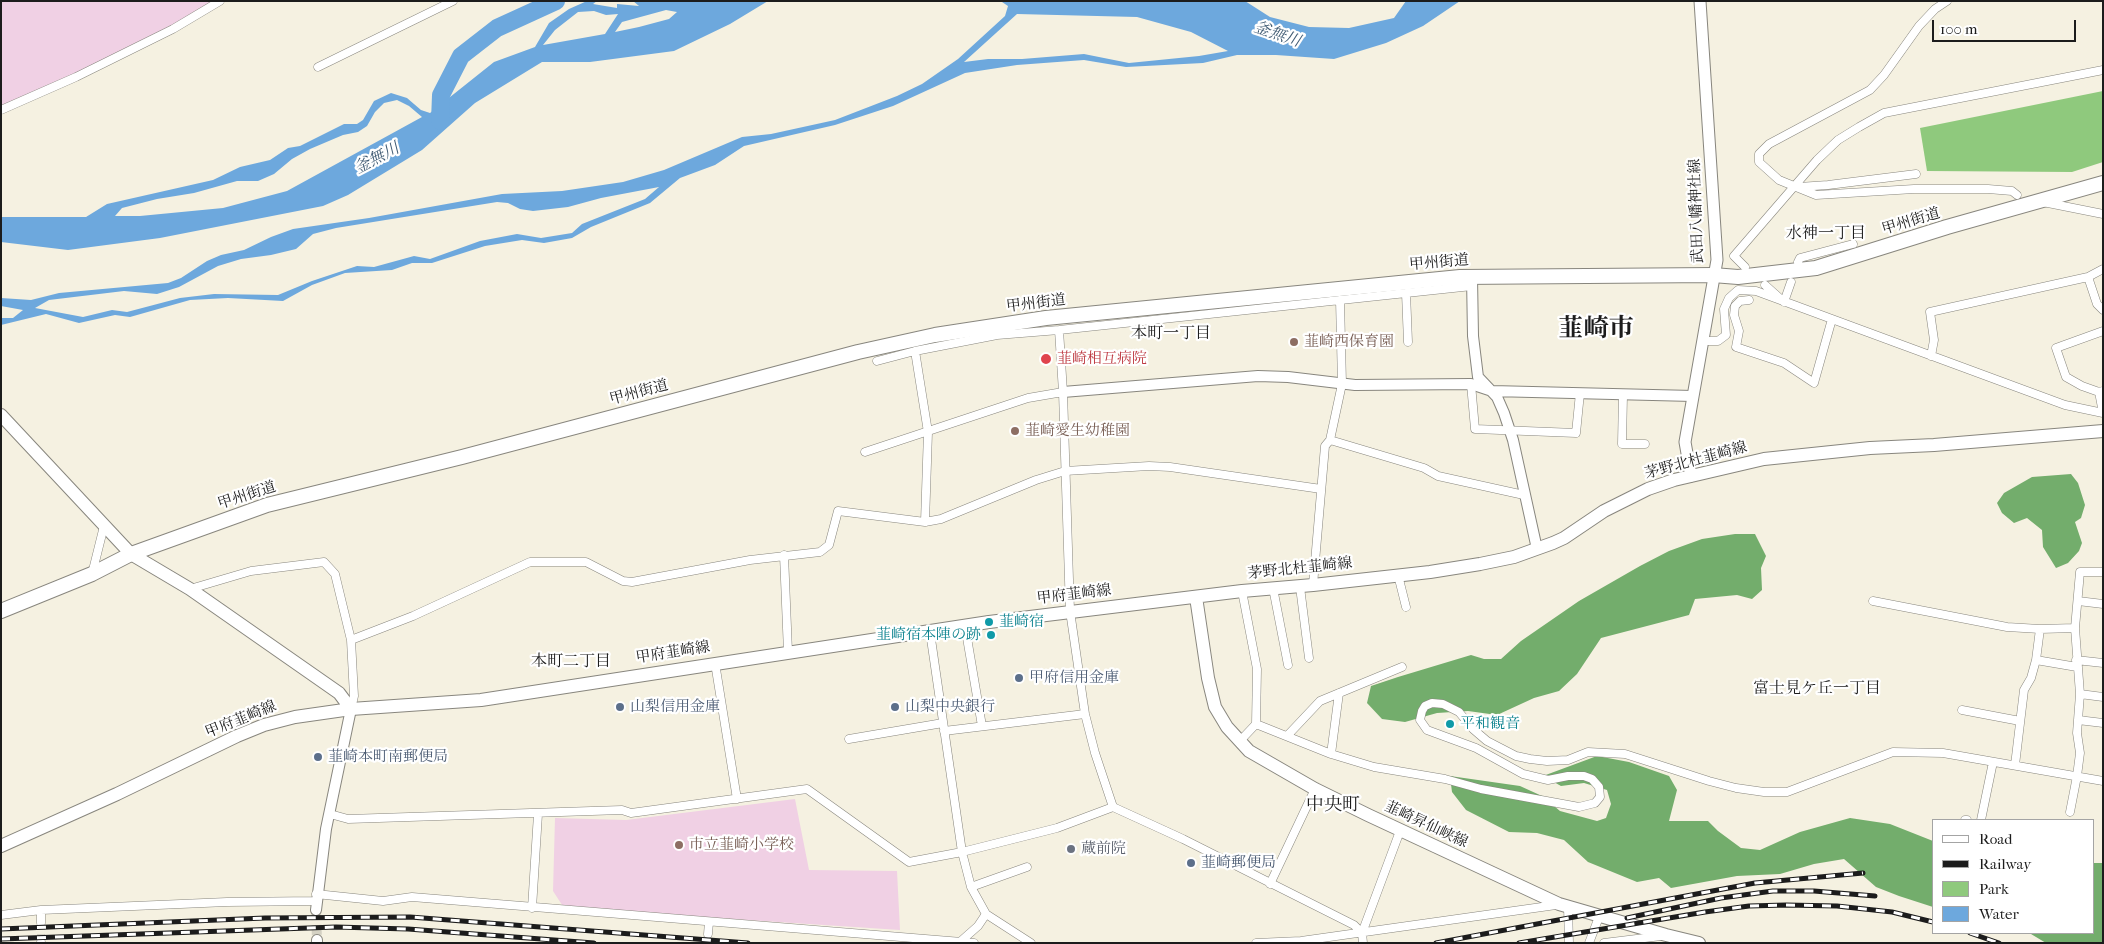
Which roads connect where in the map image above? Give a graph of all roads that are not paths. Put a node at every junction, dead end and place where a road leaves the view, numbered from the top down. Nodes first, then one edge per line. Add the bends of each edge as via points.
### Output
1 (220, 1) edge
2 (453, 1) edge
3 (1700, 1) edge
4 (1947, 1) edge
5 (318, 67) dead end
6 (2103, 70) edge
7 (1, 110) edge
8 (1916, 174) dead end
9 (2103, 184) edge
10 (1794, 187) junction
11 (2017, 195) dead end
12 (2039, 202) junction
13 (2103, 214) edge
14 (1853, 244) dead end
15 (1798, 262) dead end
16 (1745, 267) dead end
17 (2103, 269) edge
18 (1714, 275) junction
19 (2088, 277) junction
20 (1472, 281) junction
21 (1791, 282) dead end
22 (1765, 285) dead end
23 (1406, 293) junction
24 (1340, 300) junction
25 (1749, 300) dead end
26 (1784, 302) junction
27 (2103, 310) edge
28 (1730, 315) junction
29 (1832, 320) junction
30 (1059, 330) junction
31 (2103, 331) edge
32 (1704, 341) junction
33 (1408, 342) dead end
34 (915, 351) junction
35 (1930, 356) junction
36 (877, 361) dead end
37 (1342, 384) junction
38 (1471, 384) junction
39 (1492, 391) junction
40 (2101, 391) edge
41 (1063, 392) junction
42 (1580, 393) junction
43 (1623, 395) junction
44 (1693, 396) junction
45 (2103, 413) edge
46 (1, 416) edge
47 (1510, 429) junction
48 (2103, 431) edge
49 (928, 432) junction
50 (1330, 440) junction
51 (1645, 444) dead end
52 (865, 452) dead end
53 (1065, 471) junction
54 (1690, 476) junction
55 (1321, 489) junction
56 (1524, 495) junction
57 (925, 522) junction
58 (104, 526) junction
59 (1537, 549) junction
60 (131, 554) junction
61 (784, 555) junction
62 (2103, 572) edge
63 (92, 574) junction
64 (1398, 575) junction
65 (1306, 586) junction
66 (1273, 588) junction
67 (190, 589) junction
68 (1242, 591) junction
69 (1196, 597) junction
70 (1872, 601) dead end
71 (2078, 601) junction
72 (2103, 604) edge
73 (1406, 607) dead end
74 (1070, 611) junction
75 (1, 612) edge
76 (965, 626) junction
77 (2075, 628) junction
78 (2040, 629) junction
79 (930, 632) junction
80 (351, 640) junction
81 (788, 652) junction
82 (1309, 658) dead end
83 (2036, 660) junction
84 (715, 663) junction
85 (2103, 663) edge
86 (2076, 664) junction
87 (1288, 665) dead end
88 (1402, 667) dead end
89 (1339, 693) junction
90 (2080, 694) junction
91 (2103, 697) edge
92 (352, 709) junction
93 (1962, 710) dead end
94 (1085, 714) junction
95 (2078, 720) junction
96 (2020, 721) junction
97 (2103, 723) edge
98 (1256, 724) junction
99 (982, 726) junction
100 (944, 727) junction
101 (1287, 736) junction
102 (849, 738) dead end
103 (1240, 742) junction
104 (1331, 754) junction
105 (1993, 762) junction
106 (2014, 765) junction
107 (2077, 776) junction
108 (2103, 781) edge
109 (1315, 789) junction
110 (737, 799) junction
111 (1113, 807) junction
112 (2070, 812) dead end
113 (330, 814) junction
114 (538, 814) junction
115 (1981, 819) edge
116 (1400, 830) junction
117 (1, 846) edge
118 (962, 852) junction
119 (1027, 867) dead end
120 (1270, 884) junction
121 (971, 887) junction
122 (316, 902) junction
123 (1563, 906) junction
124 (532, 908) junction
125 (41, 910) junction
126 (986, 914) junction
127 (1, 915) edge
128 (1598, 917) junction
129 (710, 922) junction
130 (41, 923) tunnel mouth
131 (1362, 933) junction
132 (708, 934) tunnel mouth
133 (1666, 936) junction
134 (960, 941) junction
135 (974, 943) edge
136 (1031, 943) edge
137 (1256, 943) edge
138 (1363, 943) edge
139 (1569, 943) edge
140 (1589, 943) edge
141 (1604, 943) edge
142 (1699, 943) edge

1 - 7 street via 173,29
2 - 5 street
3 - 18 main road, 武田八幡神社線 via 1716,260
4 - 10 street via 1919,26 1870,90 1769,144 1759,154 1759,162 1767,170
6 - 10 street via 1884,113 1838,140
8 - 10 street
9 - 12 highway, 甲州街道
10 - 11 street via 1816,194 1988,189 2012,191
10 - 16 street via 1734,256
12 - 13 street
12 - 18 highway, 甲州街道 via 1816,268 1738,277
14 - 15 street via 1800,258
17 - 19 street
18 - 20 highway, 甲州街道
18 - 32 main road, 武田八幡神社線
19 - 27 street via 2097,304
19 - 35 street via 1930,312 1934,340
20 - 23 street
20 - 39 street via 1478,377
20 - 60 highway, 甲州街道 via 1046,318 935,335 858,352 267,505
21 - 26 street
22 - 26 street
23 - 24 street
23 - 33 street
24 - 30 street
24 - 37 street
25 - 28 street via 1740,301
26 - 28 street via 1756,291 1738,290 1724,309
26 - 29 street
28 - 29 street via 1739,331 1736,347 1784,363 1814,382
28 - 32 street via 1726,335 1718,341
29 - 35 street
30 - 34 street via 998,335
30 - 41 street
31 - 40 street via 2056,348 2066,377
32 - 44 main road, 武田八幡神社線
34 - 36 street
34 - 49 street
35 - 45 street via 2065,405
37 - 38 street
37 - 41 street via 1258,376
37 - 50 street
38 - 39 street
38 - 47 street via 1475,429
39 - 42 street
39 - 47 street
40 - 45 street
41 - 49 street via 1028,398
41 - 53 street
42 - 43 street
42 - 47 street via 1576,432
43 - 44 street
43 - 51 street via 1622,444
44 - 54 main road, 武田八幡神社線 via 1685,442
46 - 58 main road
47 - 56 street
48 - 54 main road, 茅野北杜韮崎線 via 1822,452 1764,459
49 - 52 street
49 - 57 street
50 - 55 street via 1325,446
50 - 56 street via 1424,468 1438,476
53 - 55 street via 1170,467
53 - 57 street via 941,520
53 - 74 street
54 - 59 main road, 茅野北杜韮崎線 via 1648,489 1604,511 1564,538
55 - 65 street
56 - 59 street
57 - 61 street via 838,511 829,544 820,552
58 - 60 main road
58 - 63 street
59 - 64 main road, 茅野北杜韮崎線 via 1502,560
60 - 63 highway, 甲州街道
60 - 67 main road
61 - 80 street via 632,582 623,581 586,562 530,562 413,616
61 - 81 street
62 - 71 street via 2080,572
63 - 75 highway, 甲州街道
64 - 65 main road, 茅野北杜韮崎線
64 - 73 street
65 - 66 main road, 茅野北杜韮崎線
65 - 82 street
66 - 68 main road, 茅野北杜韮崎線
66 - 87 street
67 - 80 street via 251,571 324,562 335,574
67 - 92 main road via 339,693
68 - 69 main road, 茅野北杜韮崎線
68 - 98 street via 1257,669
69 - 74 main road, 甲府韮崎線
69 - 103 main road, 韮崎昇仙峡線 via 1215,707
70 - 78 street via 2007,627
71 - 72 street
71 - 77 street
74 - 76 main road, 甲府韮崎線
74 - 94 street
76 - 79 main road, 甲府韮崎線
76 - 99 street
77 - 78 street
77 - 86 street
78 - 83 street
79 - 81 main road, 甲府韮崎線
79 - 100 street
80 - 92 street
81 - 84 main road, 甲府韮崎線
83 - 86 street
83 - 96 street via 2024,690
84 - 92 main road, 甲府韮崎線 via 481,700
84 - 110 street
85 - 86 street
86 - 90 street
88 - 89 street
89 - 101 street via 1320,701
89 - 104 street
90 - 91 street
90 - 95 street
92 - 113 street
92 - 117 main road, 甲府韮崎線 via 294,717 264,725
93 - 96 street
94 - 99 street
94 - 111 street
95 - 97 street
95 - 107 street via 2080,752
96 - 106 street
98 - 101 street
98 - 103 street
99 - 100 street
100 - 102 street
100 - 118 street
101 - 104 street
103 - 109 main road, 韮崎昇仙峡線 via 1262,760
104 - 105 street via 1374,767 1565,805 1595,803 1600,797 1599,787 1587,777 1536,779 1476,748 1427,730 1420,720 1426,706 1432,703 1443,704 1459,712 1487,740 1523,757 1547,761 1568,760 1588,752 1624,754 1727,786 1764,792 1787,792 1893,752 1943,753
105 - 106 street
105 - 115 street
106 - 107 street
107 - 108 street
107 - 112 street
109 - 116 main road, 韮崎昇仙峡線
109 - 120 street
110 - 114 street via 631,813 622,810
110 - 118 street via 807,788 909,862
111 - 118 street via 1057,828
111 - 120 street
113 - 114 street via 348,819
113 - 122 street
114 - 124 street
116 - 123 main road, 韮崎昇仙峡線
116 - 131 street
118 - 121 street
119 - 121 street
120 - 131 street via 1354,925
121 - 126 street
122 - 124 street via 383,902 412,897
122 - 125 street via 227,902
123 - 128 main road, 韮崎昇仙峡線
123 - 131 street
123 - 139 street
124 - 129 street
125 - 127 street
125 - 130 street
126 - 134 street via 978,926
126 - 136 street
128 - 133 main road, 韮崎昇仙峡線
128 - 140 street
129 - 132 street
129 - 134 street
131 - 137 street
131 - 138 street
133 - 141 street
133 - 142 main road, 韮崎昇仙峡線
134 - 135 street

